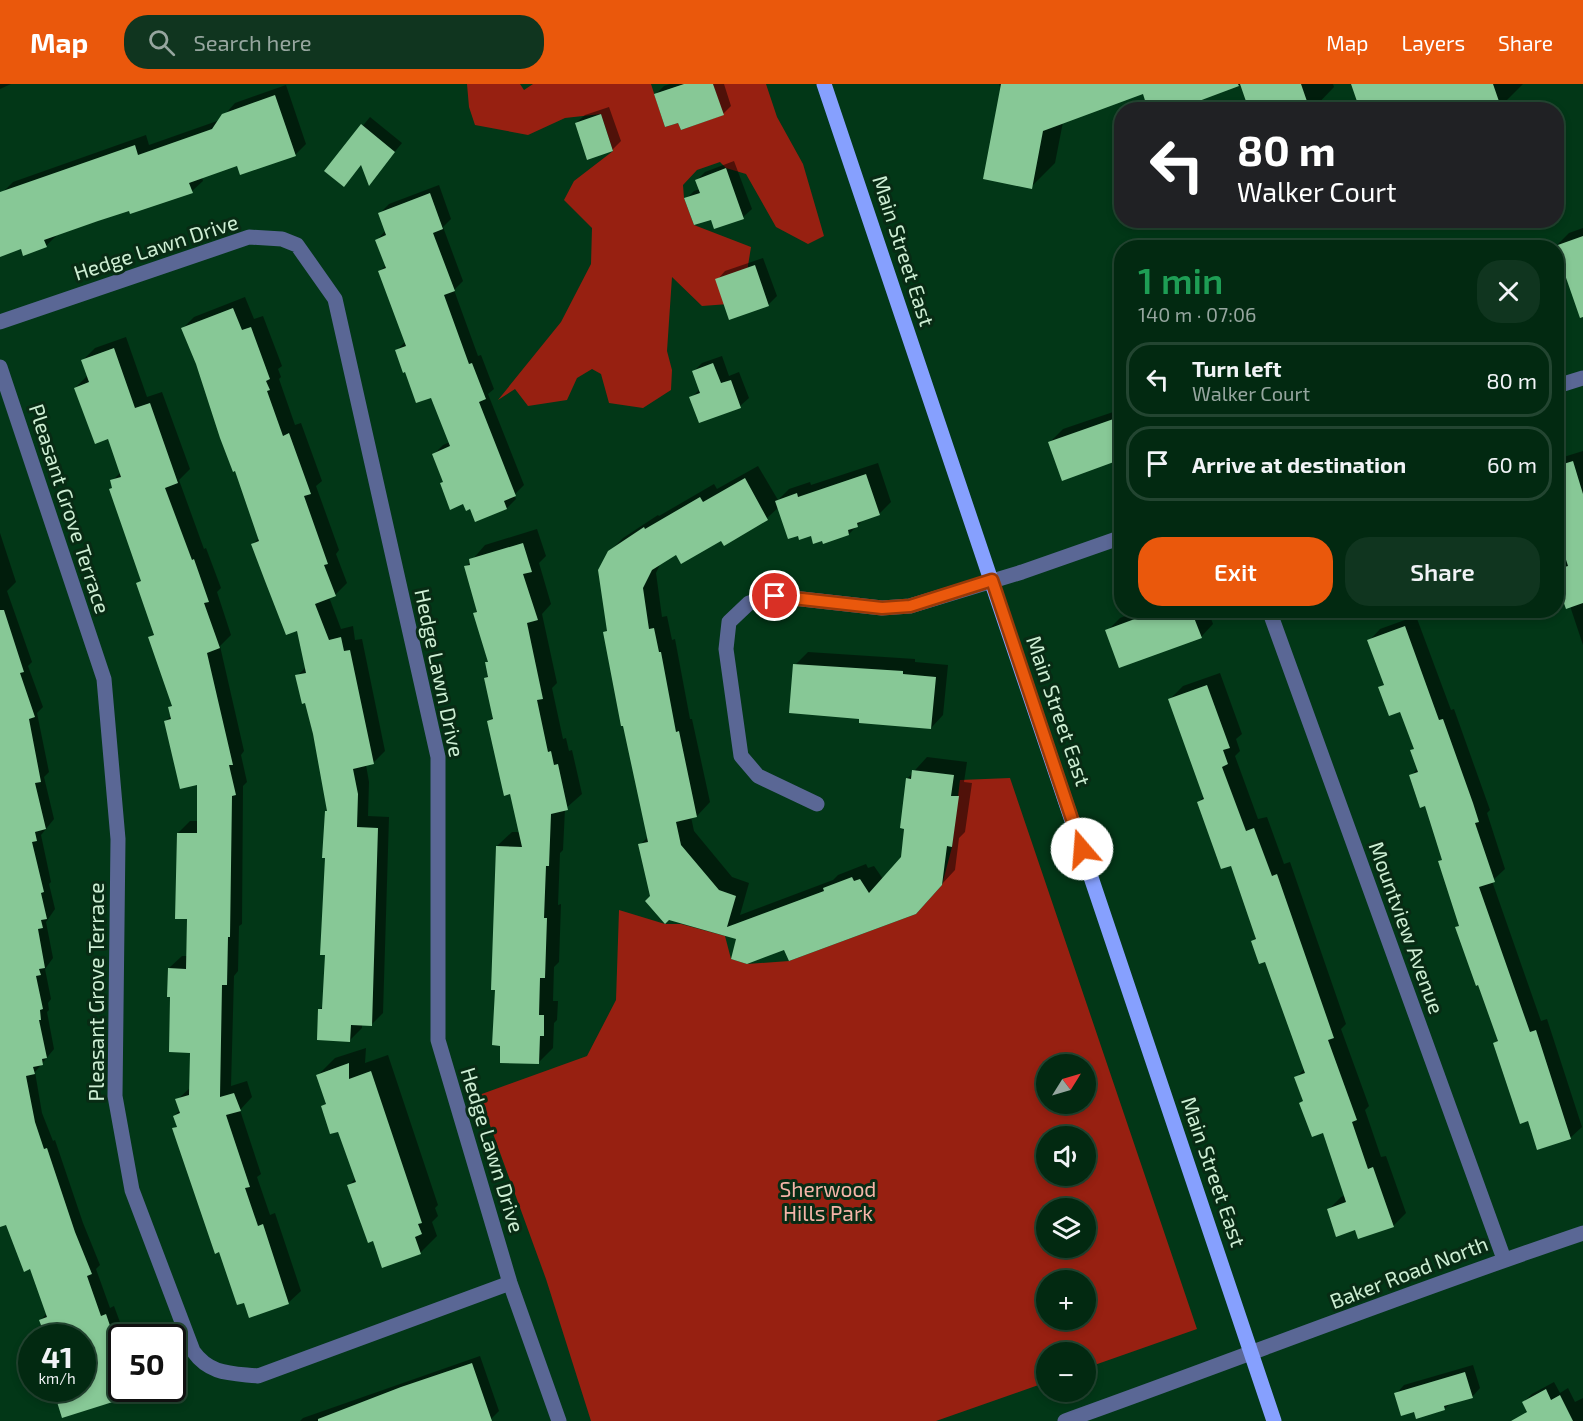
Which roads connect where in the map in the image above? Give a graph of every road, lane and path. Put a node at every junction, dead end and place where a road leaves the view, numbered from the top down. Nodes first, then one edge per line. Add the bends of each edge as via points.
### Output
1 (824, 84) edge
2 (0, 322) edge
3 (0, 368) edge
4 (1583, 378) edge
5 (1564, 384) edge
6 (1114, 540) edge
7 (992, 580) junction
8 (1272, 618) edge
9 (817, 804) dead end
10 (1583, 1233) edge
11 (1504, 1259) junction
12 (510, 1283) junction
13 (1251, 1355) junction
14 (559, 1421) edge
15 (1065, 1421) edge
16 (1274, 1421) edge

1 - 7 main road, Main Street East
2 - 12 street, Hedge Lawn Drive via 249,237 282,239 297,245 335,299 438,757 438,1040
3 - 12 street, Pleasant Grove Terrace via 104,679 118,839 115,1096 132,1190 193,1351 201,1362 217,1371 258,1376
4 - 5 street
6 - 7 street
7 - 9 street via 910,606 882,608 775,596 749,603 729,622 726,649 741,756 758,776
7 - 13 main road, Main Street East
8 - 11 street, Mountview Avenue
10 - 11 street, Baker Road North
11 - 13 street, Baker Road North
12 - 14 street, Hedge Lawn Drive
13 - 15 street, Baker Road North
13 - 16 main road, Main Street East

